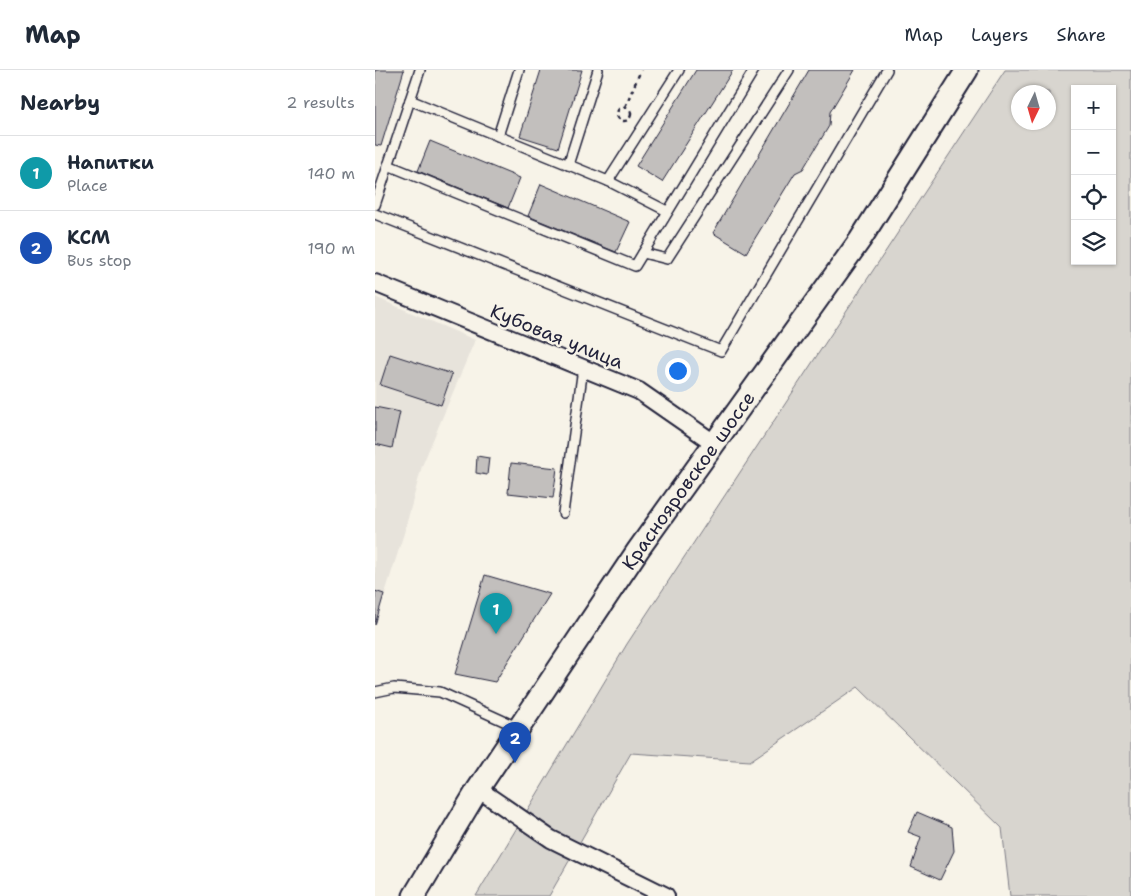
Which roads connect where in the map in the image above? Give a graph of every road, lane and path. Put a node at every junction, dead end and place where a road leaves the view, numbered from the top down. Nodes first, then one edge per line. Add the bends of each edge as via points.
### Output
1 (420, 70) edge
2 (519, 70) edge
3 (598, 70) edge
4 (641, 70) edge
5 (679, 70) edge
6 (754, 70) edge
7 (789, 70) edge
8 (887, 70) edge
9 (967, 70) edge
10 (410, 100) junction
11 (625, 107) junction
12 (498, 136) junction
13 (388, 165) junction
14 (568, 165) junction
15 (608, 181) junction
16 (378, 186) edge
17 (375, 205) edge
18 (667, 211) junction
19 (375, 214) edge
20 (643, 253) junction
21 (375, 283) edge
22 (583, 368) junction
23 (714, 443) junction
24 (563, 513) dead end
25 (375, 692) edge
26 (519, 728) junction
27 (479, 789) junction
28 (414, 896) edge
29 (666, 896) edge

1 - 10 lane
2 - 12 lane
3 - 14 lane
4 - 11 path
5 - 15 lane
6 - 18 lane
7 - 20 lane via 667,258
8 - 19 lane via 721,351
9 - 23 street, Краснояровское шоссе via 859,240
10 - 12 lane
10 - 13 lane
11 - 11 path via 617,111 622,120 631,115
12 - 14 lane
13 - 16 lane
13 - 20 lane via 635,266
14 - 15 lane
15 - 18 lane
16 - 17 lane
18 - 20 lane
21 - 22 street, Кубовая улица
22 - 23 street, Кубовая улица via 639,391
22 - 24 lane
23 - 26 street, Краснояровское шоссе
25 - 26 lane via 394,688 440,692
26 - 27 street, Краснояровское шоссе
27 - 28 street, Краснояровское шоссе
27 - 29 street via 551,839

